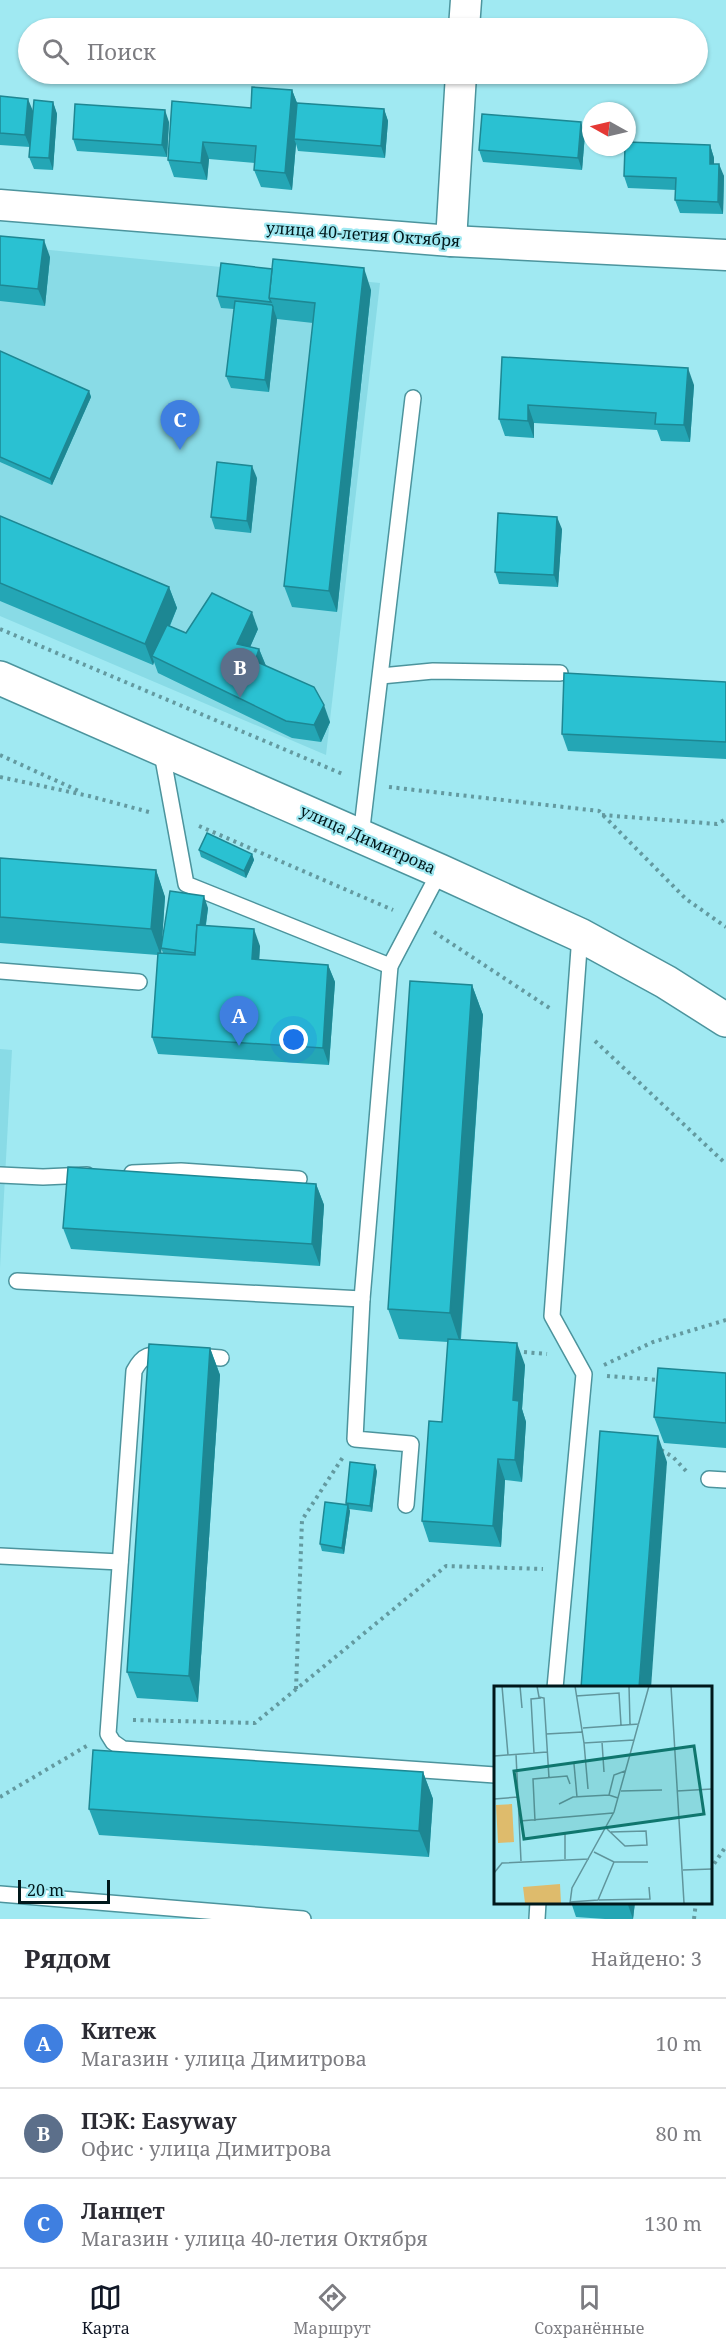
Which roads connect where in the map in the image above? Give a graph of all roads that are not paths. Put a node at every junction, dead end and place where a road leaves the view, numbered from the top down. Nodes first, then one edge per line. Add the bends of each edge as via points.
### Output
1 (466, 0) edge
2 (465, 18) edge
3 (460, 84) edge
4 (0, 205) edge
5 (451, 241) junction
6 (726, 255) edge
7 (413, 398) dead end
8 (560, 673) dead end
9 (381, 676) junction
10 (0, 678) edge
11 (161, 748) junction
12 (361, 836) junction
13 (440, 871) junction
14 (580, 935) junction
15 (390, 966) junction
16 (0, 971) edge
17 (140, 982) dead end
18 (726, 1020) edge
19 (0, 1175) edge
20 (299, 1179) dead end
21 (17, 1281) dead end
22 (362, 1299) junction
23 (221, 1358) dead end
24 (709, 1479) road end
25 (726, 1480) edge
26 (406, 1505) dead end
27 (0, 1556) edge
28 (120, 1562) junction
29 (555, 1686) edge
30 (494, 1775) edge
31 (0, 1894) edge
32 (538, 1904) edge
33 (280, 1918) edge
34 (303, 1919) edge
35 (537, 1919) edge

1 - 2 street
3 - 5 street
4 - 5 street, улица 40-летия Октября
5 - 6 street, улица 40-летия Октября
7 - 9 lane
8 - 9 lane via 433,671
9 - 12 lane
10 - 11 main road, улица Димитрова
11 - 12 main road, улица Димитрова
11 - 15 lane via 186,884
12 - 13 main road, улица Димитрова
13 - 14 main road, улица Димитрова
13 - 15 lane
14 - 18 main road, улица Димитрова
14 - 29 lane via 552,1316 584,1374
15 - 22 lane
16 - 17 lane
19 - 20 lane via 181,1171
21 - 22 lane
22 - 26 lane via 355,1439 411,1444
23 - 28 lane via 153,1354 141,1359 134,1371
24 - 25 lane
27 - 28 lane
28 - 30 lane via 108,1734 123,1749
31 - 33 lane
32 - 35 lane
33 - 34 lane

